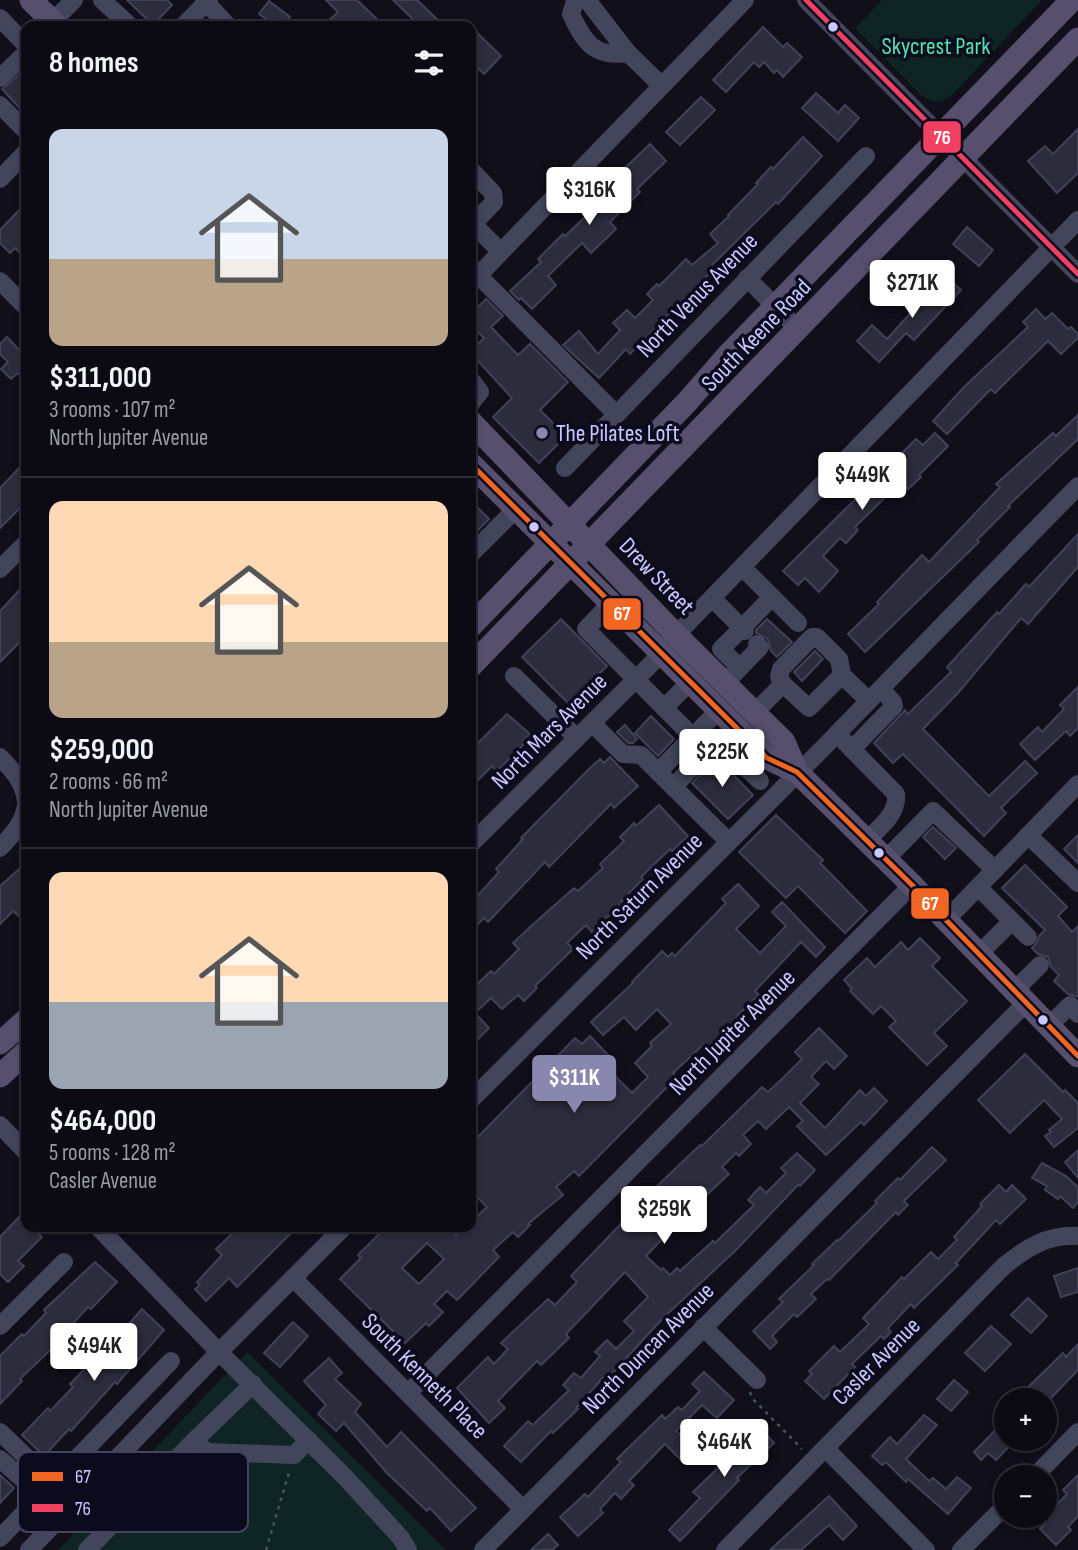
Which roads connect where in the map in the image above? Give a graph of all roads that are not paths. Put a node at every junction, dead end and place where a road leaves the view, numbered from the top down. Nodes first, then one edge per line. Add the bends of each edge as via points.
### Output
1 (74, 0) edge
2 (102, 0) edge
3 (579, 0) edge
4 (587, 0) edge
5 (746, 0) edge
6 (806, 0) edge
7 (1072, 0) edge
8 (1078, 0) edge
9 (33, 1) edge
10 (206, 1) edge
11 (0, 18) edge
12 (49, 21) edge
13 (56, 21) edge
14 (125, 21) edge
15 (188, 21) edge
16 (224, 21) edge
17 (1078, 39) edge
18 (21, 41) edge
19 (628, 53) junction
20 (21, 58) edge
21 (0, 78) edge
22 (662, 86) junction
23 (0, 105) edge
24 (21, 126) edge
25 (941, 135) junction
26 (866, 156) dead end
27 (21, 157) edge
28 (963, 158) junction
29 (476, 175) edge
30 (0, 179) edge
31 (476, 219) edge
32 (1078, 220) edge
33 (476, 227) edge
34 (1052, 247) junction
35 (501, 252) junction
36 (476, 273) edge
37 (1078, 274) edge
38 (747, 278) junction
39 (476, 279) edge
40 (0, 281) edge
41 (826, 300) junction
42 (21, 302) edge
43 (776, 307) junction
44 (798, 329) junction
45 (728, 355) junction
46 (616, 414) junction
47 (476, 427) edge
48 (476, 452) edge
49 (565, 468) dead end
50 (476, 469) edge
51 (1078, 486) edge
52 (546, 498) junction
53 (516, 509) junction
54 (572, 543) junction
55 (21, 548) edge
56 (476, 549) edge
57 (742, 567) junction
58 (0, 569) edge
59 (772, 597) junction
60 (712, 598) junction
61 (611, 603) junction
62 (476, 614) edge
63 (798, 623) dead end
64 (476, 642) edge
65 (669, 644) junction
66 (741, 649) junction
67 (476, 660) edge
68 (699, 674) junction
69 (842, 675) junction
70 (514, 676) dead end
71 (635, 679) junction
72 (783, 684) junction
73 (875, 695) junction
74 (664, 708) junction
75 (719, 710) junction
76 (754, 713) junction
77 (592, 723) junction
78 (837, 734) junction
79 (693, 737) junction
80 (577, 738) junction
81 (734, 741) junction
82 (852, 749) junction
83 (0, 757) edge
84 (658, 772) junction
85 (797, 772) junction
86 (760, 781) dead end
87 (21, 782) edge
88 (1078, 784) edge
89 (673, 787) junction
90 (21, 824) edge
91 (1028, 835) junction
92 (476, 839) edge
93 (867, 840) junction
94 (728, 841) junction
95 (0, 848) edge
96 (886, 859) junction
97 (995, 870) junction
98 (1078, 883) edge
99 (912, 885) junction
100 (978, 887) junction
101 (946, 920) junction
102 (1012, 921) junction
103 (1028, 937) dead end
104 (979, 954) junction
105 (1040, 965) dead end
106 (1020, 997) junction
107 (1078, 1014) edge
108 (21, 1024) edge
109 (1049, 1026) junction
110 (0, 1043) edge
111 (1078, 1056) edge
112 (21, 1057) edge
113 (0, 1076) edge
114 (476, 1095) edge
115 (0, 1125) edge
116 (21, 1147) edge
117 (103, 1232) edge
118 (339, 1232) edge
119 (1078, 1236) edge
120 (64, 1262) dead end
121 (293, 1278) junction
122 (0, 1326) edge
123 (703, 1327) junction
124 (219, 1352) junction
125 (171, 1361) dead end
126 (757, 1380) road end
127 (253, 1384) junction
128 (408, 1393) junction
129 (0, 1432) edge
130 (1078, 1432) edge
131 (309, 1440) junction
132 (193, 1443) junction
133 (825, 1447) junction
134 (21, 1452) edge
135 (82, 1452) edge
136 (123, 1452) edge
137 (184, 1452) edge
138 (208, 1452) edge
139 (248, 1453) edge
140 (0, 1459) edge
141 (1046, 1465) edge
142 (18, 1476) edge
143 (523, 1509) junction
144 (994, 1517) edge
145 (18, 1519) edge
146 (47, 1532) edge
147 (105, 1532) edge
148 (0, 1538) edge
149 (29, 1550) edge
150 (87, 1550) edge
151 (408, 1550) edge
152 (484, 1550) edge
153 (725, 1550) edge
154 (926, 1550) edge
155 (961, 1550) edge

1 - 13 street
2 - 14 street
3 - 19 street via 571,14 589,46
4 - 19 street
5 - 22 street
6 - 25 street
7 - 25 main road, South Keene Road
8 - 28 main road via 1054,38 978,116
9 - 12 main road
10 - 15 street
10 - 16 street
11 - 18 street
17 - 28 main road, South Keene Road
19 - 22 street
20 - 21 street
22 - 35 street
23 - 24 street
25 - 28 street
25 - 41 main road via 927,176 857,248
25 - 43 main road, South Keene Road
26 - 38 street, North Venus Avenue
27 - 30 street
28 - 34 street
28 - 41 main road, South Keene Road
29 - 31 street via 493,193 494,202
32 - 34 street, North Mars Avenue
33 - 35 street
34 - 37 street
34 - 57 street, North Mars Avenue
35 - 36 street
38 - 43 street
38 - 46 street, North Venus Avenue
39 - 46 street
40 - 42 street
41 - 44 main road, South Keene Road
43 - 44 street
43 - 45 main road, South Keene Road
44 - 54 main road, South Keene Road
45 - 52 main road via 668,404 582,492 564,499
45 - 54 main road, South Keene Road
46 - 49 street, North Venus Avenue
47 - 52 main road, Drew Street
48 - 54 main road via 534,512
50 - 53 main road, Drew Street
51 - 73 street, North Saturn Avenue
52 - 54 main road, Drew Street
53 - 54 main road, Drew Street
53 - 56 street
54 - 61 main road, Drew Street via 595,586
54 - 62 main road, South Keene Road via 531,564
54 - 64 main road
54 - 65 main road, Drew Street
54 - 67 main road, South Keene Road
54 - 68 main road
55 - 58 street
57 - 59 street
57 - 60 street, North Mars Avenue
59 - 63 street
59 - 66 street
60 - 65 street, North Mars Avenue
60 - 66 street
61 - 65 main road, Drew Street
61 - 71 street via 586,629
65 - 68 main road, Drew Street
65 - 71 street, North Mars Avenue
66 - 68 main road, Drew Street
66 - 76 main road, Drew Street
68 - 74 street
68 - 75 main road, Drew Street
69 - 72 street via 809,708
69 - 72 street via 839,659 812,637 780,669
69 - 73 street
70 - 80 street
71 - 74 street
71 - 77 street, North Mars Avenue
72 - 76 street
73 - 78 street, North Saturn Avenue
73 - 82 street via 894,706
74 - 79 street
75 - 79 street
75 - 81 main road, Drew Street
76 - 85 main road, Drew Street via 783,742
77 - 80 street, North Mars Avenue
77 - 84 street via 622,754 641,755
78 - 82 street
78 - 85 street, North Saturn Avenue
79 - 84 street
80 - 92 street, North Mars Avenue
81 - 85 main road, Drew Street
81 - 86 street
81 - 89 street via 717,742
82 - 93 street via 896,794 892,814
83 - 87 street
84 - 89 street
85 - 93 main road, Drew Street
85 - 94 street, North Saturn Avenue
88 - 91 street
89 - 94 street
90 - 95 street
91 - 97 street
91 - 98 street
93 - 96 main road, Drew Street
94 - 114 street, North Saturn Avenue
96 - 97 street via 933,811
96 - 99 main road, Drew Street
97 - 100 street
99 - 101 main road, Drew Street
99 - 128 street, North Jupiter Avenue
100 - 101 street
100 - 102 street
101 - 104 main road, Drew Street
102 - 103 street
102 - 104 street
104 - 106 main road, Drew Street
105 - 106 street, North Duncan Avenue
106 - 109 main road, Drew Street
106 - 123 street, North Duncan Avenue
107 - 109 street via 1070,1006
108 - 110 main road
109 - 111 main road, Drew Street
112 - 113 main road
115 - 116 street
117 - 124 street
118 - 121 street
119 - 133 street, Casler Avenue via 1044,1240 1024,1249
120 - 122 street
121 - 124 street
121 - 128 street, South Kenneth Place
123 - 126 street
123 - 143 street, North Duncan Avenue
124 - 127 street
124 - 136 street
125 - 135 street
127 - 131 street
127 - 132 street
128 - 143 street, South Kenneth Place
129 - 134 street
130 - 141 street
131 - 139 street via 294,1455
131 - 151 street
132 - 137 street
132 - 138 street
133 - 153 street, Casler Avenue
133 - 154 street
140 - 142 street
143 - 152 street, North Duncan Avenue
144 - 155 street
145 - 148 street
146 - 149 street
147 - 150 street

